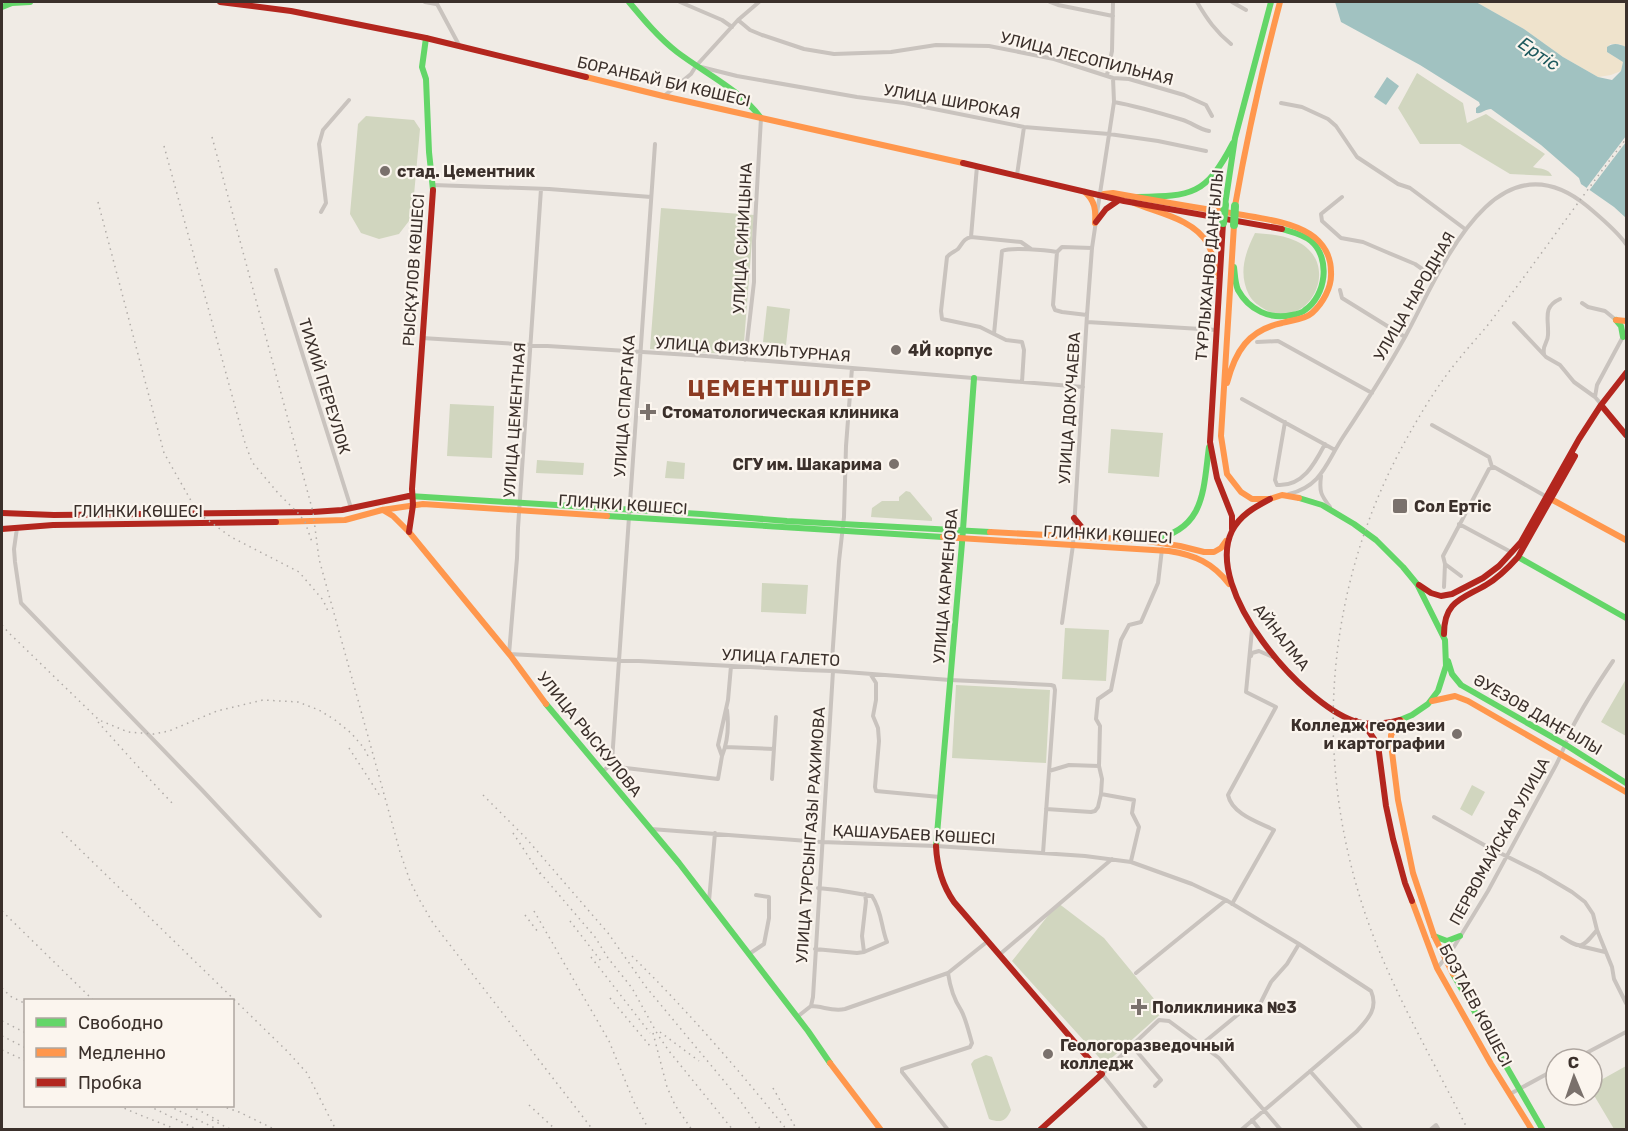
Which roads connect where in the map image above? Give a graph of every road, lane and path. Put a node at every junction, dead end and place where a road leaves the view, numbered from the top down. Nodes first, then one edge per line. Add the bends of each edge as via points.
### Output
1 (30, 2) edge
2 (220, 2) edge
3 (425, 2) edge
4 (629, 2) edge
5 (680, 2) edge
6 (759, 2) edge
7 (1050, 2) edge
8 (1113, 2) edge
9 (1197, 2) edge
10 (1232, 2) edge
11 (1271, 2) edge
12 (1280, 2) edge
13 (436, 3) edge
14 (2, 7) edge
15 (1246, 10) dead end
16 (1113, 16) junction
17 (738, 20) junction
18 (732, 27) junction
19 (426, 38) junction
20 (1231, 44) dead end
21 (459, 46) junction
22 (696, 66) junction
23 (1258, 68) junction
24 (1107, 75) junction
25 (1113, 78) junction
26 (663, 96) junction
27 (349, 100) dead end
28 (1114, 102) junction
29 (1281, 103) dead end
30 (1212, 116) dead end
31 (761, 118) junction
32 (1024, 127) junction
33 (1209, 131) dead end
34 (1109, 134) junction
35 (1235, 138) junction
36 (655, 144) dead end
37 (1206, 150) dead end
38 (977, 166) junction
39 (1017, 175) junction
40 (433, 185) junction
41 (541, 189) junction
42 (1078, 189) junction
43 (1100, 194) junction
44 (651, 197) junction
45 (1342, 197) dead end
46 (1120, 200) junction
47 (1134, 200) junction
48 (321, 212) dead end
49 (1095, 223) junction
50 (1466, 229) junction
51 (971, 237) junction
52 (1626, 244) edge
53 (1092, 248) junction
54 (1031, 249) junction
55 (1057, 252) junction
56 (1231, 256) junction
57 (276, 270) dead end
58 (1435, 278) junction
59 (1340, 290) dead end
60 (1219, 294) junction
61 (1560, 299) dead end
62 (1582, 303) dead end
63 (1087, 315) junction
64 (1301, 315) junction
65 (1616, 320) junction
66 (1626, 321) edge
67 (1087, 322) junction
68 (1514, 323) dead end
69 (1217, 330) junction
70 (994, 334) junction
71 (1625, 334) edge
72 (1405, 337) junction
73 (422, 338) junction
74 (1257, 342) dead end
75 (531, 345) junction
76 (640, 352) junction
77 (1546, 357) junction
78 (745, 360) junction
79 (852, 368) junction
80 (1626, 373) edge
81 (974, 378) junction
82 (1022, 382) junction
83 (1083, 387) junction
84 (1372, 393) junction
85 (1223, 397) junction
86 (1594, 398) junction
87 (1242, 399) dead end
88 (1601, 405) junction
89 (1285, 422) junction
90 (1432, 425) dead end
91 (1626, 435) edge
92 (1210, 442) junction
93 (1325, 444) junction
94 (1335, 450) junction
95 (1492, 467) junction
96 (1321, 475) junction
97 (412, 495) junction
98 (1282, 495) junction
99 (1550, 498) junction
100 (1270, 499) junction
101 (413, 505) junction
102 (520, 507) junction
103 (351, 508) junction
104 (338, 510) junction
105 (382, 510) junction
106 (1334, 512) junction
107 (6, 513) edge
108 (152, 513) junction
109 (629, 514) junction
110 (1074, 518) junction
111 (340, 520) junction
112 (154, 524) junction
113 (1459, 524) junction
114 (843, 527) junction
115 (15, 528) junction
116 (2, 529) edge
117 (409, 532) junction
118 (1231, 533) junction
119 (963, 534) junction
120 (1098, 538) junction
121 (1141, 540) junction
122 (1626, 540) edge
123 (1073, 541) junction
124 (1162, 549) junction
125 (1515, 555) junction
126 (1444, 564) junction
127 (1461, 576) dead end
128 (1417, 584) junction
129 (1231, 586) junction
130 (1444, 587) dead end
131 (1626, 618) edge
132 (1062, 623) dead end
133 (1252, 627) junction
134 (1445, 640) junction
135 (509, 654) junction
136 (619, 659) junction
137 (1249, 659) junction
138 (1277, 659) junction
139 (1447, 659) junction
140 (832, 660) dead end
141 (1613, 661) dead end
142 (731, 666) junction
143 (833, 671) junction
144 (871, 675) junction
145 (950, 680) junction
146 (1431, 701) junction
147 (727, 706) junction
148 (776, 717) dead end
149 (1356, 721) junction
150 (1402, 721) junction
151 (1566, 745) junction
152 (725, 747) junction
153 (774, 749) junction
154 (1561, 755) junction
155 (722, 756) junction
156 (609, 766) junction
157 (1099, 766) junction
158 (1049, 771) junction
159 (602, 772) junction
160 (772, 779) dead end
161 (1626, 783) edge
162 (1626, 792) edge
163 (1101, 794) junction
164 (940, 797) junction
165 (1046, 809) junction
166 (1434, 817) dead end
167 (649, 828) junction
168 (715, 833) junction
169 (821, 842) junction
170 (936, 846) junction
171 (1043, 854) junction
172 (1507, 855) junction
173 (1112, 859) junction
174 (1131, 862) junction
175 (819, 888) junction
176 (865, 894) junction
177 (756, 895) dead end
178 (1226, 900) junction
179 (709, 903) junction
180 (1232, 904) junction
181 (320, 916) dead end
182 (1597, 930) junction
183 (1434, 936) junction
184 (1460, 936) junction
185 (1562, 937) dead end
186 (988, 941) junction
187 (1299, 944) junction
188 (1579, 946) junction
189 (815, 949) junction
190 (864, 952) junction
191 (1606, 952) junction
192 (748, 954) junction
193 (999, 955) junction
194 (1446, 959) junction
195 (1437, 968) junction
196 (948, 973) junction
197 (1136, 973) dead end
198 (1626, 1003) edge
199 (812, 1004) junction
200 (797, 1018) junction
201 (1626, 1032) edge
202 (1202, 1044) junction
203 (1133, 1047) junction
204 (1598, 1047) edge
205 (1310, 1071) junction
206 (1102, 1074) junction
207 (1544, 1075) edge
208 (1155, 1086) dead end
209 (1519, 1089) junction
210 (1510, 1094) junction
211 (1264, 1110) junction
212 (1252, 1119) junction
213 (881, 1130) edge
214 (948, 1130) edge
215 (1040, 1130) edge
216 (1148, 1130) edge
217 (1240, 1130) edge
218 (1260, 1130) edge
219 (1281, 1130) edge
220 (1362, 1130) edge
221 (1430, 1130) edge
222 (1438, 1130) edge
223 (1532, 1130) edge
224 (1543, 1130) edge

1 - 14 main road
2 - 19 main road, БОРАНБАЙ БИ КӨШЕСІ via 291,11
3 - 13 street
4 - 22 main road via 660,39
5 - 18 street
6 - 17 street
7 - 16 street
8 - 16 street
9 - 20 street via 1218,34
10 - 15 street
11 - 23 main road, ТҰРЛЫХАНОВ ДАҢҒЫЛЫ
12 - 23 main road, ТҰРЛЫХАНОВ ДАҢҒЫЛЫ
13 - 21 street
16 - 24 street
17 - 18 street
17 - 24 street, УЛИЦА ЛЕСОПИЛЬНАЯ via 762,35 834,54 891,52 936,45 989,46
18 - 22 street
19 - 21 main road, БОРАНБАЙ БИ КӨШЕСІ
19 - 40 main road, РЫСҚҰЛОВ КӨШЕСІ via 422,67
21 - 26 main road, БОРАНБАЙ БИ КӨШЕСІ
22 - 26 street
22 - 31 main road via 749,102
22 - 32 street, УЛИЦА ШИРОКАЯ
23 - 35 main road, ТҰРЛЫХАНОВ ДАҢҒЫЛЫ
23 - 56 main road, ТҰРЛЫХАНОВ ДАҢҒЫЛЫ, bridge via 1235,206
24 - 25 street, УЛИЦА ЛЕСОПИЛЬНАЯ
25 - 28 street, УЛИЦА ДОКУЧАЕВА
25 - 30 street, УЛИЦА ЛЕСОПИЛЬНАЯ via 1129,79 1199,101
26 - 31 main road, БОРАНБАЙ БИ КӨШЕСІ
27 - 48 street via 323,130 319,144 326,203
28 - 33 street
28 - 34 street, УЛИЦА ДОКУЧАЕВА
29 - 50 street via 1328,119 1357,157 1410,188
31 - 38 main road, БОРАНБАЙ БИ КӨШЕСІ
31 - 78 street, УЛИЦА СИНИЦЫНА via 754,282
32 - 34 street, УЛИЦА ШИРОКАЯ
32 - 39 street
34 - 37 street, УЛИЦА ШИРОКАЯ
34 - 43 street, УЛИЦА ДОКУЧАЕВА
35 - 47 main road via 1216,175 1205,186 1173,196
35 - 60 main road, ТҰРЛЫХАНОВ ДАҢҒЫЛЫ, bridge via 1223,223
36 - 44 street, УЛИЦА СПАРТАКА
38 - 39 main road, БОРАНБАЙ БИ КӨШЕСІ
38 - 51 street
39 - 42 main road, БОРАНБАЙ БИ КӨШЕСІ
40 - 41 street
40 - 73 main road, РЫСҚҰЛОВ КӨШЕСІ
41 - 44 street
41 - 75 street, УЛИЦА ЦЕМЕНТНАЯ
42 - 43 main road, БОРАНБАЙ БИ КӨШЕСІ
42 - 49 main road via 1095,204
43 - 46 main road, БОРАНБАЙ БИ КӨШЕСІ
43 - 47 main road, БОРАНБАЙ БИ КӨШЕСІ
43 - 49 street, УЛИЦА ДОКУЧАЕВА
44 - 76 street, УЛИЦА СПАРТАКА
45 - 58 street via 1321,218 1341,238 1374,246 1415,264
46 - 47 main road, БОРАНБАЙ БИ КӨШЕСІ
46 - 49 main road via 1101,213
47 - 60 main road via 1201,234 1213,256
47 - 64 main road, БОРАНБАЙ БИ КӨШЕСІ via 1274,221 1310,233 1330,259 1332,282 1310,314
49 - 53 street, УЛИЦА ДОКУЧАЕВА
50 - 52 street, УЛИЦА НАРОДНАЯ via 1505,192 1519,186 1547,184 1576,197
50 - 58 street, УЛИЦА НАРОДНАЯ
51 - 54 street via 1021,242
51 - 70 street via 947,257 942,320
53 - 55 street via 1062,247
53 - 63 street, УЛИЦА ДОКУЧАЕВА
54 - 55 street
54 - 70 street via 1002,251
55 - 63 street via 1054,308
56 - 64 main road via 1238,288 1249,305 1262,314 1277,317
56 - 85 main road, ТҰРЛЫХАНОВ ДАҢҒЫЛЫ
57 - 103 street, ТИХИЙ ПЕРЕУЛОК
58 - 72 street, УЛИЦА НАРОДНАЯ
59 - 72 street via 1342,298
60 - 69 main road, ТҰРЛЫХАНОВ ДАҢҒЫЛЫ
61 - 77 street via 1547,314 1548,337 1543,347
62 - 65 street via 1605,311
63 - 67 street, УЛИЦА ДОКУЧАЕВА
64 - 85 main road via 1273,325 1240,347
65 - 66 main road
65 - 71 main road
67 - 69 street
67 - 83 street, УЛИЦА ДОКУЧАЕВА
68 - 77 street
69 - 92 main road, ТҰРЛЫХАНОВ ДАҢҒЫЛЫ
70 - 82 street via 1022,342
71 - 86 street
72 - 84 street, УЛИЦА НАРОДНАЯ
73 - 75 street, УЛИЦА ФИЗКУЛЬТУРНАЯ
73 - 97 main road, РЫСҚҰЛОВ КӨШЕСІ
74 - 84 street via 1278,342
75 - 76 street, УЛИЦА ФИЗКУЛЬТУРНАЯ
75 - 102 street, УЛИЦА ЦЕМЕНТНАЯ
76 - 78 street, УЛИЦА ФИЗКУЛЬТУРНАЯ
76 - 109 street, УЛИЦА СПАРТАКА
77 - 86 street via 1560,365
78 - 79 street, УЛИЦА ФИЗКУЛЬТУРНАЯ
79 - 81 street, УЛИЦА ФИЗКУЛЬТУРНАЯ
79 - 114 street
80 - 88 main road
81 - 82 street, УЛИЦА ФИЗКУЛЬТУРНАЯ
81 - 119 main road, УЛИЦА КАРМЕНОВА
82 - 83 street, УЛИЦА ФИЗКУЛЬТУРНАЯ
83 - 110 street, УЛИЦА ДОКУЧАЕВА
84 - 94 street, УЛИЦА НАРОДНАЯ
85 - 100 main road, ТҰРЛЫХАНОВ ДАҢҒЫЛЫ via 1221,436 1227,474 1252,499
86 - 88 street
87 - 89 street
88 - 91 main road
88 - 99 main road
89 - 93 street
89 - 93 street via 1277,485 1303,476
90 - 95 street via 1489,458
92 - 118 main road, ТҰРЛЫХАНОВ ДАҢҒЫЛЫ via 1217,478 1232,516
92 - 121 main road via 1198,511 1175,533
93 - 94 street
94 - 96 street, УЛИЦА НАРОДНАЯ
95 - 99 street
95 - 113 street
96 - 98 street, УЛИЦА НАРОДНАЯ via 1305,489
96 - 106 street via 1322,496
97 - 101 main road, РЫСҚҰЛОВ КӨШЕСІ
97 - 102 main road, ГЛИНКИ КӨШЕСІ
97 - 103 main road, ГЛИНКИ КӨШЕСІ
98 - 100 main road
98 - 106 main road
99 - 122 main road
99 - 125 main road
100 - 118 main road via 1241,518
101 - 102 main road, ГЛИНКИ КӨШЕСІ
101 - 105 main road, ГЛИНКИ КӨШЕСІ
101 - 117 main road
102 - 109 main road, ГЛИНКИ КӨШЕСІ
102 - 135 street, УЛИЦА ЦЕМЕНТНАЯ
103 - 104 main road, ГЛИНКИ КӨШЕСІ
104 - 108 main road, ГЛИНКИ КӨШЕСІ
104 - 111 street
105 - 111 main road, ГЛИНКИ КӨШЕСІ
105 - 117 main road, УЛИЦА РЫСКУЛОВА
106 - 128 main road via 1376,540
107 - 108 main road, ГЛИНКИ КӨШЕСІ
107 - 115 main road via 15,520
108 - 112 main road
109 - 114 main road, ГЛИНКИ КӨШЕСІ
109 - 136 street, УЛИЦА СПАРТАКА
110 - 120 main road
110 - 123 street, УЛИЦА ДОКУЧАЕВА
111 - 112 main road, ГЛИНКИ КӨШЕСІ
112 - 115 main road, ГЛИНКИ КӨШЕСІ
113 - 125 street
113 - 126 street via 1443,556
114 - 119 main road, ГЛИНКИ КӨШЕСІ
114 - 140 street
115 - 116 main road, ГЛИНКИ КӨШЕСІ
115 - 181 street via 21,603
117 - 135 main road, УЛИЦА РЫСКУЛОВА
118 - 121 main road, ГЛИНКИ КӨШЕСІ via 1214,552
118 - 129 main road, АЙНАЛМА via 1226,557
119 - 123 main road, ГЛИНКИ КӨШЕСІ
119 - 145 main road, УЛИЦА КАРМЕНОВА
120 - 121 main road, ГЛИНКИ КӨШЕСІ
120 - 123 main road, ГЛИНКИ КӨШЕСІ
123 - 124 main road, ГЛИНКИ КӨШЕСІ
123 - 132 street, УЛИЦА ДОКУЧАЕВА
124 - 129 main road, ГЛИНКИ КӨШЕСІ via 1199,557 1212,564
124 - 157 street via 1158,583 1141,622 1129,625 1121,640 1111,690 1098,699
125 - 128 main road via 1452,594 1441,596
125 - 131 main road
125 - 134 main road via 1507,569 1449,609 1444,621
126 - 127 street
126 - 130 street
128 - 134 main road
129 - 133 main road, АЙНАЛМА
133 - 137 street
133 - 138 main road, АЙНАЛМА
134 - 139 main road
135 - 136 street, УЛИЦА ГАЛЕТО
135 - 159 main road, УЛИЦА РЫСКУЛОВА
136 - 142 street, УЛИЦА ГАЛЕТО
136 - 156 street, УЛИЦА СПАРТАКА
137 - 138 street via 1252,653 1260,651
137 - 180 street via 1246,692 1276,707 1228,798 1233,808 1274,830
138 - 149 main road, АЙНАЛМА via 1307,690
139 - 146 main road via 1440,687
139 - 151 main road, ӘУЕЗОВ ДАҢҒЫЛЫ via 1455,680
141 - 151 street, ПЕРВОМАЙСКАЯ УЛИЦА via 1570,731
142 - 143 street, УЛИЦА ГАЛЕТО
142 - 147 street
143 - 144 street, УЛИЦА ГАЛЕТО
143 - 169 street, УЛИЦА ТУРСЫНГАЗЫ РАХИМОВА
144 - 145 street, УЛИЦА ГАЛЕТО
144 - 164 street via 876,683 873,716 879,741 876,791
145 - 158 street, УЛИЦА ГАЛЕТО via 1054,687
145 - 164 main road, УЛИЦА КАРМЕНОВА
146 - 150 main road
146 - 154 main road, ӘУЕЗОВ ДАҢҒЫЛЫ via 1461,698
147 - 152 street
147 - 155 street via 718,745
148 - 153 street
149 - 150 main road, АЙНАЛМА
149 - 195 main road, БОЗТАЕВ КӨШЕСІ via 1368,730 1378,746 1393,839
150 - 183 main road, БОЗТАЕВ КӨШЕСІ via 1391,735 1398,800 1413,873
151 - 154 street, ПЕРВОМАЙСКАЯ УЛИЦА
151 - 161 main road, ӘУЕЗОВ ДАҢҒЫЛЫ
152 - 153 street
152 - 155 street
153 - 160 street
154 - 162 main road, ӘУЕЗОВ ДАҢҒЫЛЫ
154 - 172 street, ПЕРВОМАЙСКАЯ УЛИЦА
155 - 156 street via 718,778
156 - 159 street
157 - 158 street via 1069,765
157 - 163 street
158 - 165 street
159 - 167 main road, УЛИЦА РЫСКУЛОВА
163 - 165 street via 1095,811
163 - 174 street via 1134,800 1132,813 1139,827
164 - 170 main road, УЛИЦА КАРМЕНОВА
165 - 171 street
166 - 172 street
167 - 168 street, ҚАШАУБАЕВ КӨШЕСІ
167 - 179 main road, УЛИЦА РЫСКУЛОВА
168 - 169 street, ҚАШАУБАЕВ КӨШЕСІ
168 - 179 street
169 - 170 street, ҚАШАУБАЕВ КӨШЕСІ
169 - 175 street, УЛИЦА ТУРСЫНГАЗЫ РАХИМОВА
170 - 171 street, ҚАШАУБАЕВ КӨШЕСІ
170 - 186 main road, УЛИЦА КАРМЕНОВА via 944,888
171 - 173 street, ҚАШАУБАЕВ КӨШЕСІ
172 - 182 street via 1585,902
172 - 184 street, ПЕРВОМАЙСКАЯ УЛИЦА
173 - 174 street, ҚАШАУБАЕВ КӨШЕСІ
173 - 193 street
174 - 178 street, ҚАШАУБАЕВ КӨШЕСІ
175 - 176 street
175 - 189 street, УЛИЦА ТУРСЫНГАЗЫ РАХИМОВА
176 - 190 street
176 - 190 street via 873,896 887,942
177 - 192 street via 769,897 769,918 764,944
178 - 180 street, ҚАШАУБАЕВ КӨШЕСІ
178 - 197 street
179 - 192 main road, УЛИЦА РЫСКУЛОВА
180 - 187 street, ҚАШАУБАЕВ КӨШЕСІ
182 - 188 street
182 - 191 street
183 - 184 main road via 1446,942
183 - 194 main road, БОЗТАЕВ КӨШЕСІ
184 - 194 street, ПЕРВОМАЙСКАЯ УЛИЦА
185 - 188 street
186 - 193 main road, УЛИЦА КАРМЕНОВА
186 - 196 street
187 - 202 street via 1271,982 1256,1012 1241,1012
187 - 205 street, ҚАШАУБАЕВ КӨШЕСІ via 1371,992 1374,1002 1370,1017
188 - 191 street
189 - 190 street
189 - 199 street, УЛИЦА ТУРСЫНГАЗЫ РАХИМОВА
191 - 198 street
192 - 200 main road, УЛИЦА РЫСКУЛОВА
193 - 206 main road, УЛИЦА КАРМЕНОВА
194 - 195 street, ПЕРВОМАЙСКАЯ УЛИЦА
194 - 209 main road, БОЗТАЕВ КӨШЕСІ
195 - 210 main road, БОЗТАЕВ КӨШЕСІ
196 - 199 street via 844,1010
196 - 214 street via 972,1045 902,1072
199 - 200 street
200 - 213 main road, УЛИЦА РЫСКУЛОВА
201 - 204 street
202 - 203 street via 1163,1019
202 - 211 street
203 - 206 street
203 - 208 street via 1161,1080
205 - 211 street
205 - 220 street
206 - 215 main road
206 - 216 street
207 - 209 street
209 - 210 street
209 - 224 main road, БОЗТАЕВ КӨШЕСІ
210 - 223 main road, БОЗТАЕВ КӨШЕСІ
211 - 212 street
211 - 219 street
212 - 217 street
212 - 218 street
221 - 222 street via 1436,1125

